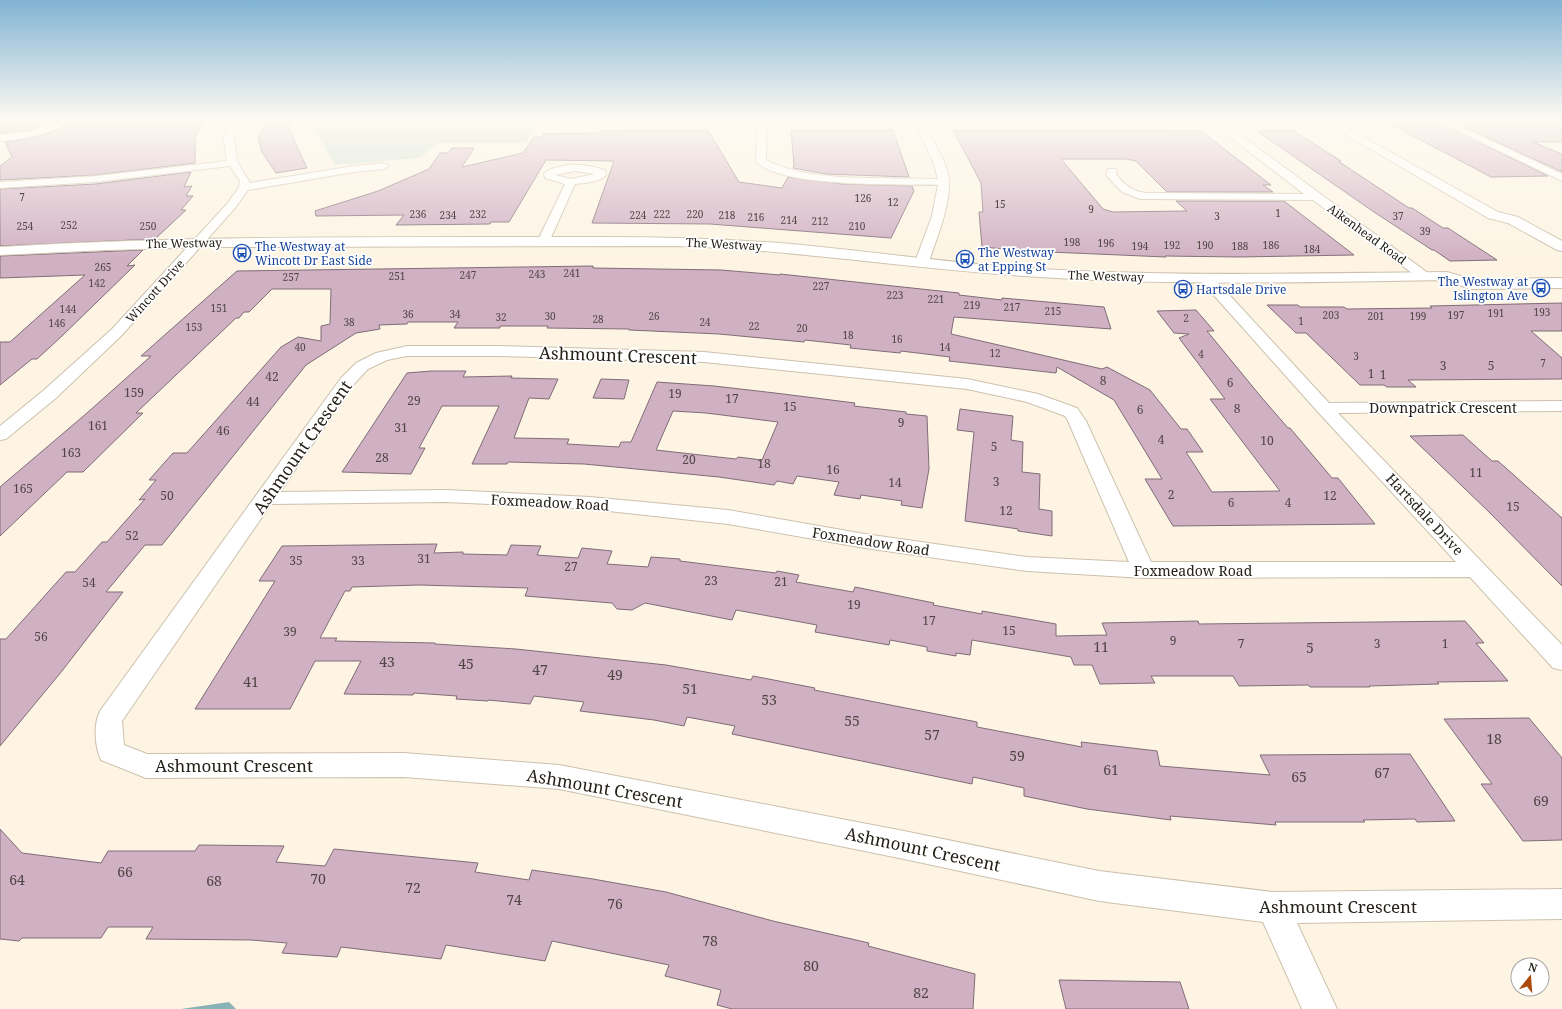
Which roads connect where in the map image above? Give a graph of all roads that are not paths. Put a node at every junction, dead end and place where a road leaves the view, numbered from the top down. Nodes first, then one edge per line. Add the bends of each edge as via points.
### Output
1 (198, 167) edge
2 (236, 167) edge
3 (373, 167) edge
4 (767, 167) edge
5 (941, 167) edge
6 (1277, 167) edge
7 (1409, 167) edge
8 (1539, 167) edge
9 (1112, 171) dead end
10 (1562, 178) edge
11 (571, 182) dead end
12 (944, 182) junction
13 (0, 184) edge
14 (244, 187) junction
15 (1316, 197) junction
16 (1493, 215) junction
17 (543, 242) junction
18 (196, 243) junction
19 (1562, 247) edge
20 (1536, 248) dead end
21 (0, 251) edge
22 (922, 262) junction
23 (1562, 271) edge
24 (1425, 276) junction
25 (1446, 276) junction
26 (1207, 279) junction
27 (1562, 283) edge
28 (1562, 406) edge
29 (1324, 408) junction
30 (0, 435) edge
31 (266, 498) junction
32 (1477, 569) junction
33 (1144, 570) junction
34 (1562, 661) edge
35 (1562, 904) edge
36 (1273, 908) junction
37 (1320, 1009) edge

1 - 13 street via 96,179
2 - 14 street via 245,181
3 - 14 street
4 - 12 street via 794,175
5 - 12 street
6 - 15 street, Aikenhead Road
7 - 16 main road
8 - 10 street
9 - 15 street via 1112,175 1125,191 1140,196
11 - 17 street
12 - 22 street via 943,196
14 - 18 street, Wincott Drive via 231,206
15 - 24 street, Aikenhead Road
16 - 19 main road via 1513,220
16 - 20 main road via 1488,220
17 - 18 main road, The Westway
17 - 22 main road, The Westway via 641,241 737,244 832,251
18 - 21 main road, The Westway
18 - 30 street, Wincott Drive via 117,332 50,394
22 - 26 main road, The Westway via 1038,273
23 - 25 main road, The Westway via 1454,272
24 - 25 main road, The Westway
24 - 26 main road, The Westway
25 - 27 main road, The Westway via 1470,284
26 - 29 street, Hartsdale Drive
28 - 29 street, Downpatrick Crescent
29 - 32 street, Hartsdale Drive
31 - 33 street, Foxmeadow Road via 446,496 590,503 728,517 865,541 1028,564
31 - 33 street, Ashmount Crescent via 347,382 362,366 382,356 407,351 499,351 704,357 967,384 1032,398 1071,412
31 - 36 street, Ashmount Crescent via 109,719 112,752 146,766 404,765 559,776 1099,886
32 - 33 street, Foxmeadow Road
32 - 34 street, Hartsdale Drive
35 - 36 street, Ashmount Crescent
36 - 37 street

